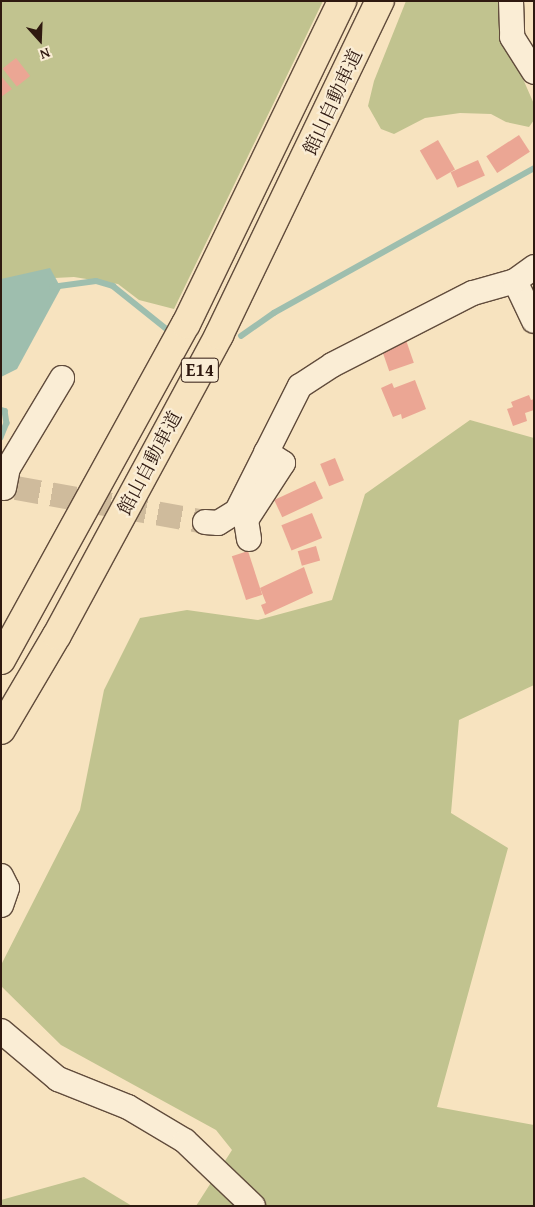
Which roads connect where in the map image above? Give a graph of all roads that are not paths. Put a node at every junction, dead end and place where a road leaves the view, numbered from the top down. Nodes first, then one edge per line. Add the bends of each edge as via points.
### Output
1 (342, 1) edge
2 (380, 1) edge
3 (510, 1) edge
4 (534, 72) edge
5 (534, 267) edge
6 (515, 281) junction
7 (534, 321) edge
8 (62, 378) dead end
9 (266, 452) junction
10 (7, 488) edge
11 (205, 522) tunnel mouth
12 (249, 540) dead end
13 (1, 660) edge
14 (1, 730) edge
15 (1, 876) edge
16 (1, 905) edge
17 (1, 1031) edge
18 (253, 1206) edge

1 - 13 highway, 館山自動車道 / E14 via 186,324
2 - 14 highway, 館山自動車道 / E14 via 218,335 57,635
3 - 4 street via 512,37
5 - 6 street
6 - 7 street
6 - 9 street via 474,293 332,365 300,386
8 - 10 street via 8,468
9 - 11 street via 237,511 218,523
9 - 12 street via 282,464 246,520
15 - 16 street via 7,888
17 - 18 street via 58,1079 128,1106 185,1141

